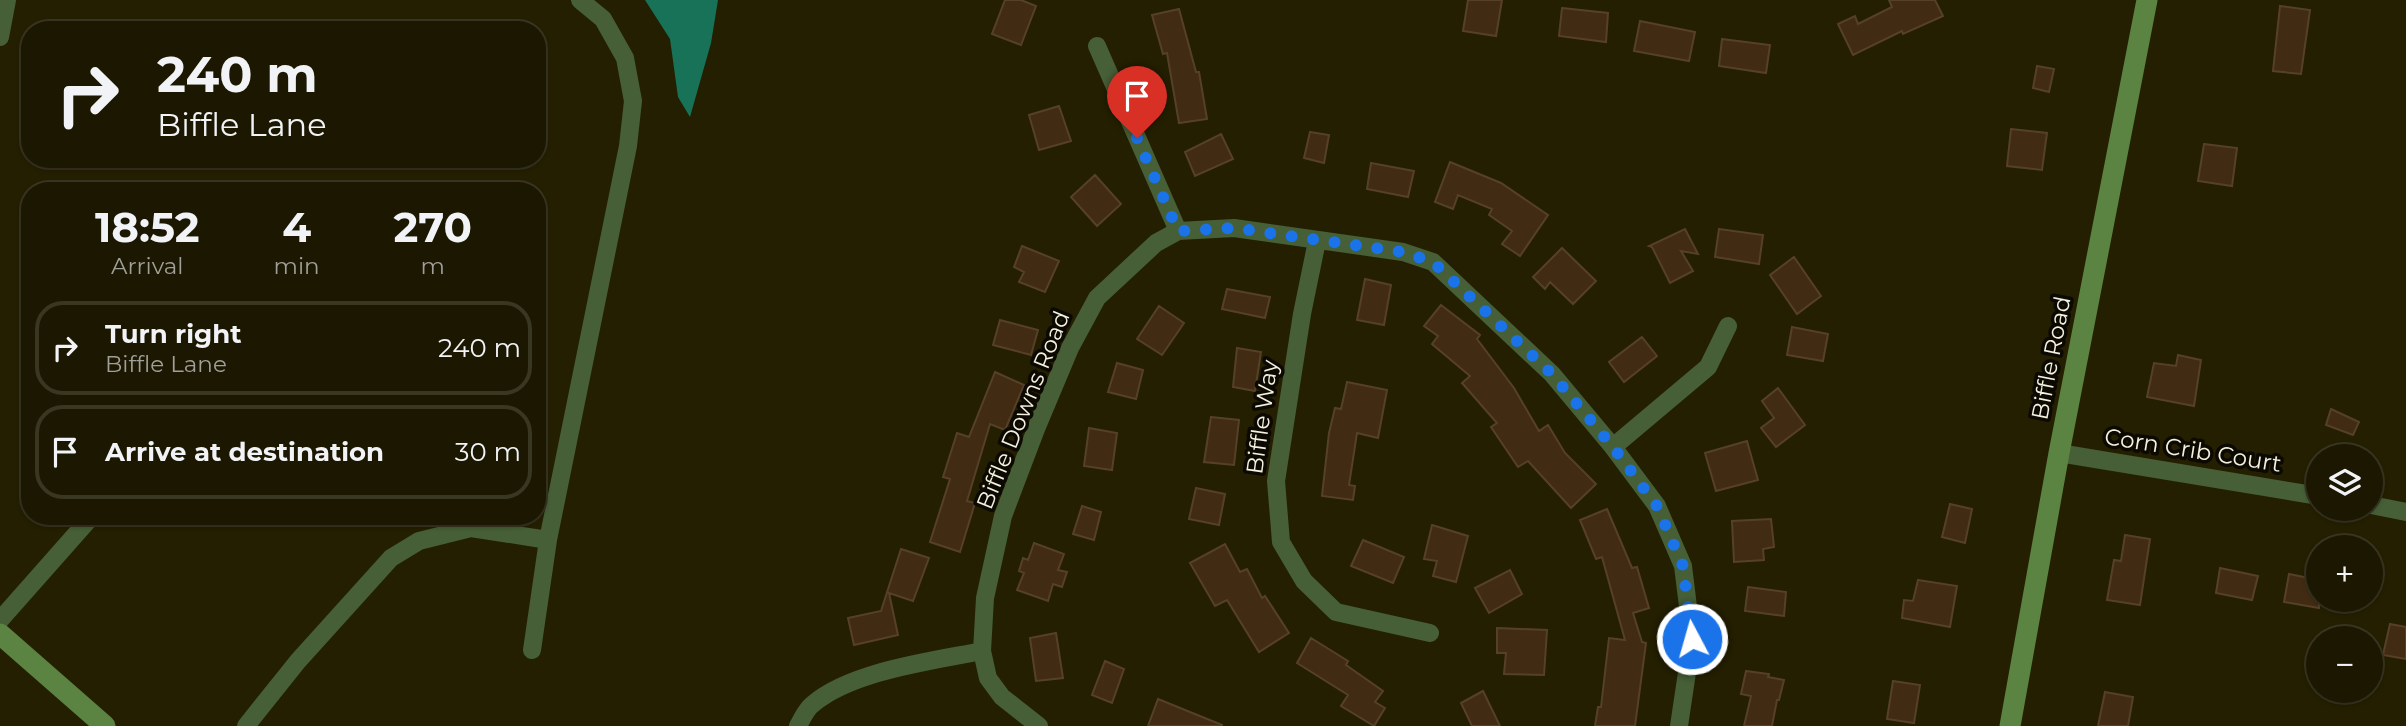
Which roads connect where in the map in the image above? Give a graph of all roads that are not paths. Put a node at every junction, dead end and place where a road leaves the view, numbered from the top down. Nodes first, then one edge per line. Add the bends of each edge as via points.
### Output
1 (7, 0) edge
2 (580, 0) edge
3 (2147, 0) edge
4 (0, 37) edge
5 (1097, 46) dead end
6 (1178, 231) junction
7 (1317, 241) junction
8 (1728, 326) dead end
9 (1613, 447) junction
10 (2059, 453) junction
11 (2306, 494) edge
12 (2383, 508) edge
13 (2406, 512) edge
14 (84, 525) edge
15 (548, 540) junction
16 (0, 620) edge
17 (1430, 633) dead end
18 (0, 634) edge
19 (532, 650) dead end
20 (982, 651) junction
21 (105, 726) edge
22 (246, 726) edge
23 (798, 726) edge
24 (1039, 726) edge
25 (1679, 726) edge
26 (2010, 726) edge

1 - 4 street
2 - 15 street via 603,19 625,58 633,101 628,146
3 - 10 street, Biffle Road
5 - 6 street
6 - 7 street, Biffle Downs Road via 1234,228
6 - 20 street, Biffle Downs Road via 1156,243 1097,298 1070,348 1003,516 985,598
7 - 9 street, Biffle Downs Road via 1403,252 1433,262 1552,374
7 - 17 street, Biffle Way via 1276,481 1281,542 1304,581 1336,612
8 - 9 street via 1709,367
9 - 25 street, Biffle Downs Road via 1657,506 1683,566 1692,639
10 - 11 street, Corn Crib Court
10 - 26 street, Biffle Road
12 - 13 street
14 - 16 street
15 - 19 street
15 - 22 street via 471,528 419,541 391,558
18 - 21 street
20 - 23 street via 836,688 811,705
20 - 24 street, Biffle Downs Road via 988,678 1002,697

